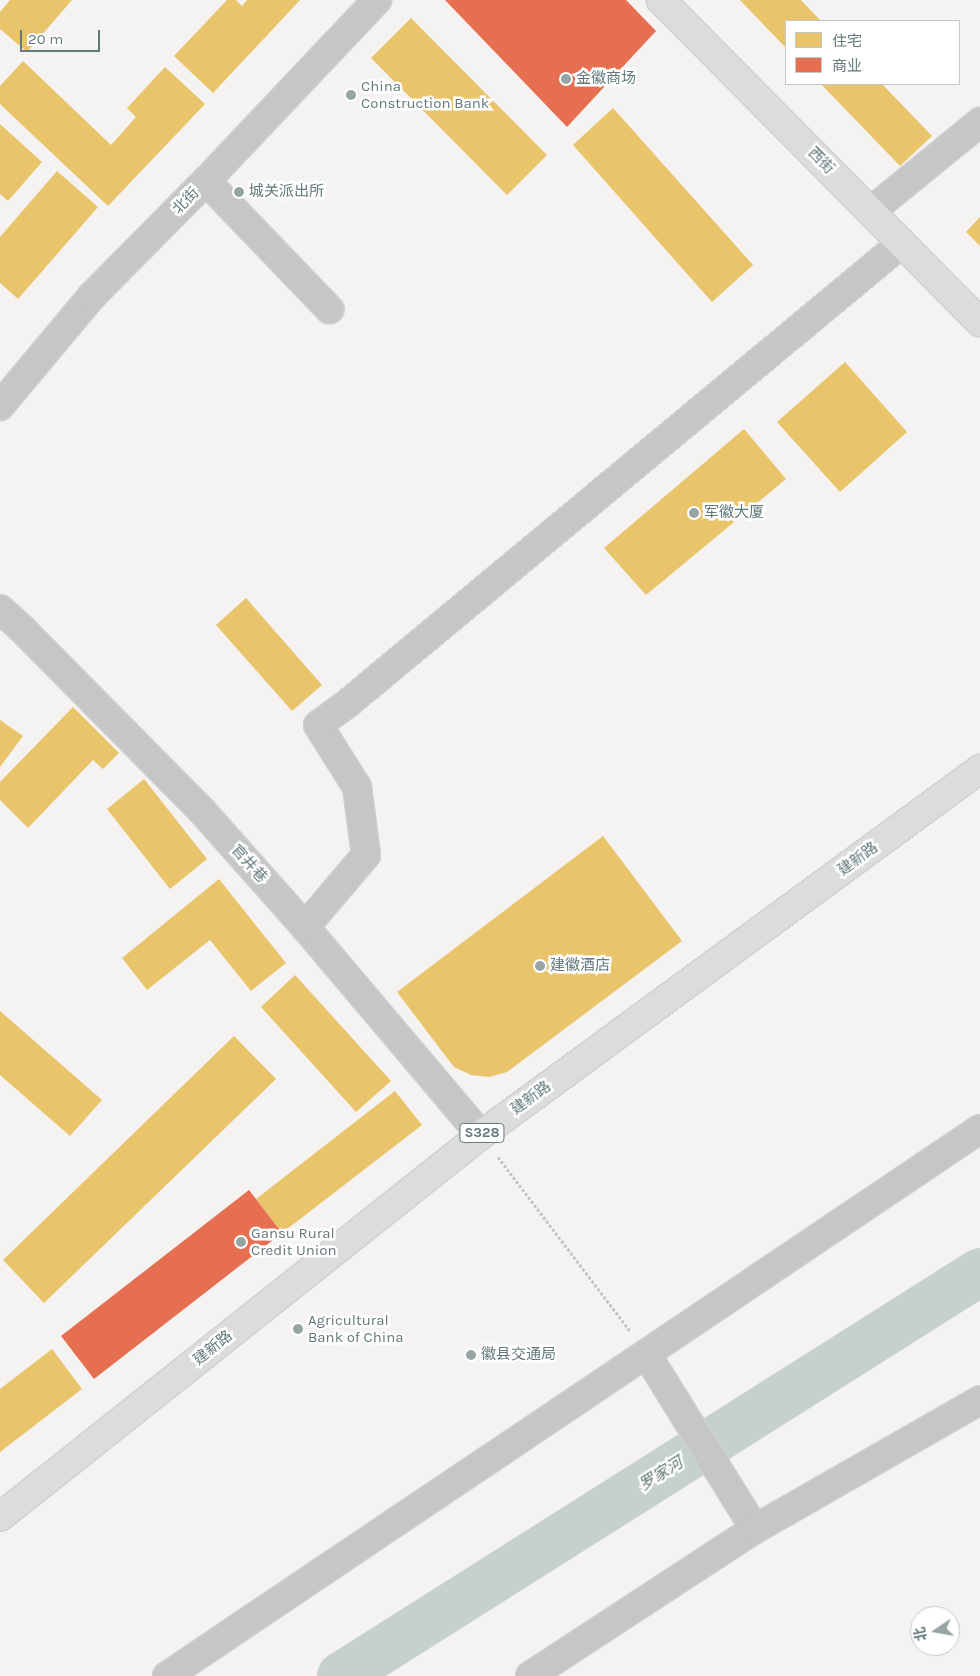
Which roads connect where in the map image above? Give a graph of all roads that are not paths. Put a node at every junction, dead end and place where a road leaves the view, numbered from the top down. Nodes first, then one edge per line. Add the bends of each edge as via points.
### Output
1 (377, 0) edge
2 (662, 0) edge
3 (980, 122) edge
4 (206, 181) junction
5 (870, 211) junction
6 (902, 243) junction
7 (329, 309) dead end
8 (980, 322) edge
9 (0, 406) edge
10 (0, 610) edge
11 (980, 769) edge
12 (305, 927) junction
13 (980, 1129) edge
14 (481, 1134) junction
15 (647, 1355) junction
16 (980, 1400) edge
17 (0, 1517) edge
18 (755, 1529) junction
19 (167, 1676) edge
20 (530, 1676) edge

1 - 4 street, 北街
2 - 5 main road, 西街
3 - 5 street
4 - 7 street
4 - 9 street, 北街 via 92,296
5 - 6 main road, 西街
6 - 8 main road, 西街
6 - 12 street via 318,725 357,787 366,854
10 - 12 street, 官井巷 via 22,628 203,812
11 - 14 main road, 建新路 / S328
12 - 14 street, 官井巷
13 - 15 street
14 - 17 main road, 建新路 / S328
15 - 18 street
15 - 19 street
16 - 18 street
18 - 20 street

